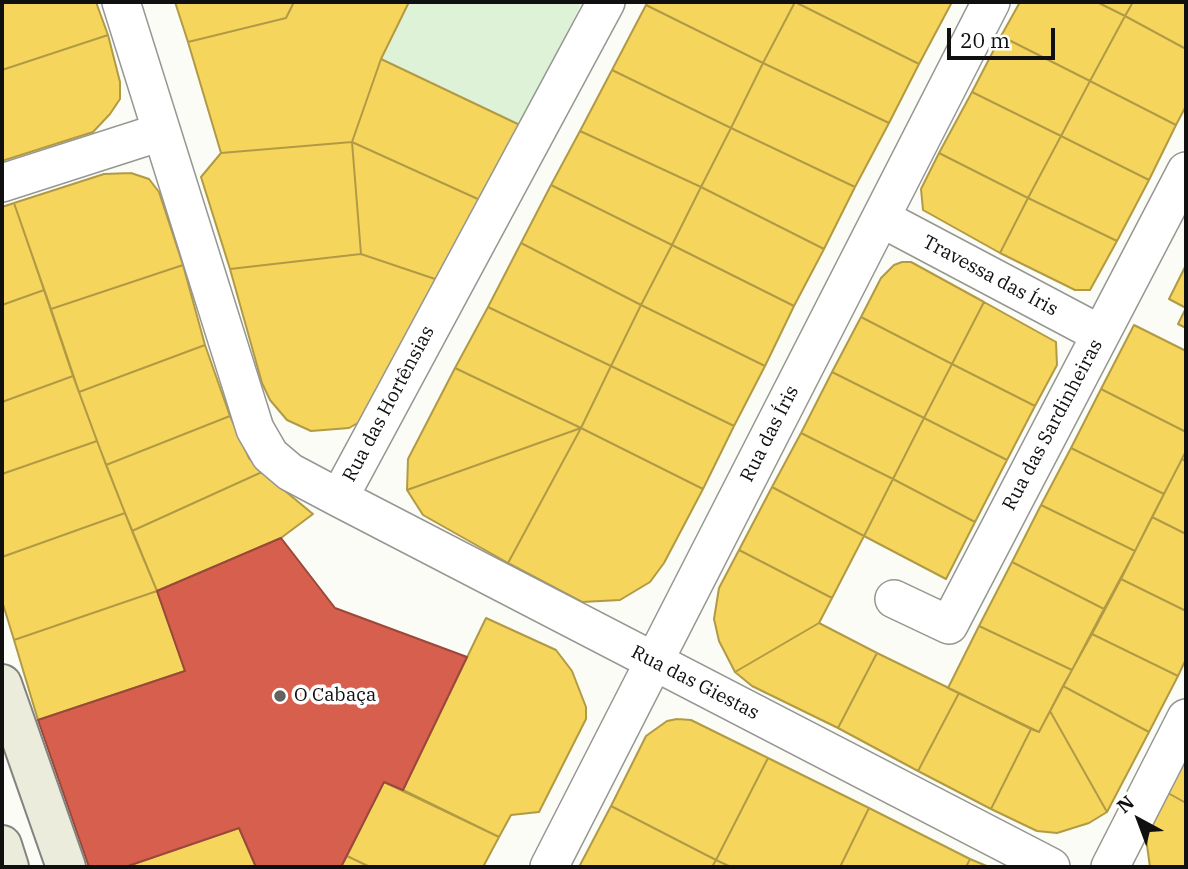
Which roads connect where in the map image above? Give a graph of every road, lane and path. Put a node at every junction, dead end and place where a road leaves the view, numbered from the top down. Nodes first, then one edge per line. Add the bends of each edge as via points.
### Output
1 (121, 2) edge
2 (606, 2) edge
3 (991, 2) edge
4 (161, 132) junction
5 (1186, 171) edge
6 (2, 183) edge
7 (881, 218) junction
8 (1100, 334) junction
9 (339, 498) junction
10 (894, 599) dead end
11 (654, 662) junction
12 (2, 684) edge
13 (1186, 718) edge
14 (2, 845) edge
15 (9, 867) edge
16 (66, 867) edge
17 (549, 867) edge
18 (1051, 867) edge
19 (1110, 867) edge

1 - 4 street, Rua das Hortênsias
2 - 9 street, Rua das Hortênsias
3 - 7 street, Rua das Íris
4 - 6 street
4 - 9 street, Rua das Hortênsias via 262,443 290,472
5 - 8 street, Rua das Sardinheiras
7 - 8 street, Travessa das Íris
7 - 11 street, Rua das Íris
8 - 10 street, Rua das Sardinheiras via 949,625
9 - 11 street, Rua das Giestas
11 - 17 street, Rua das Íris
11 - 18 street, Rua das Giestas
12 - 16 main road
13 - 19 street
14 - 15 main road

